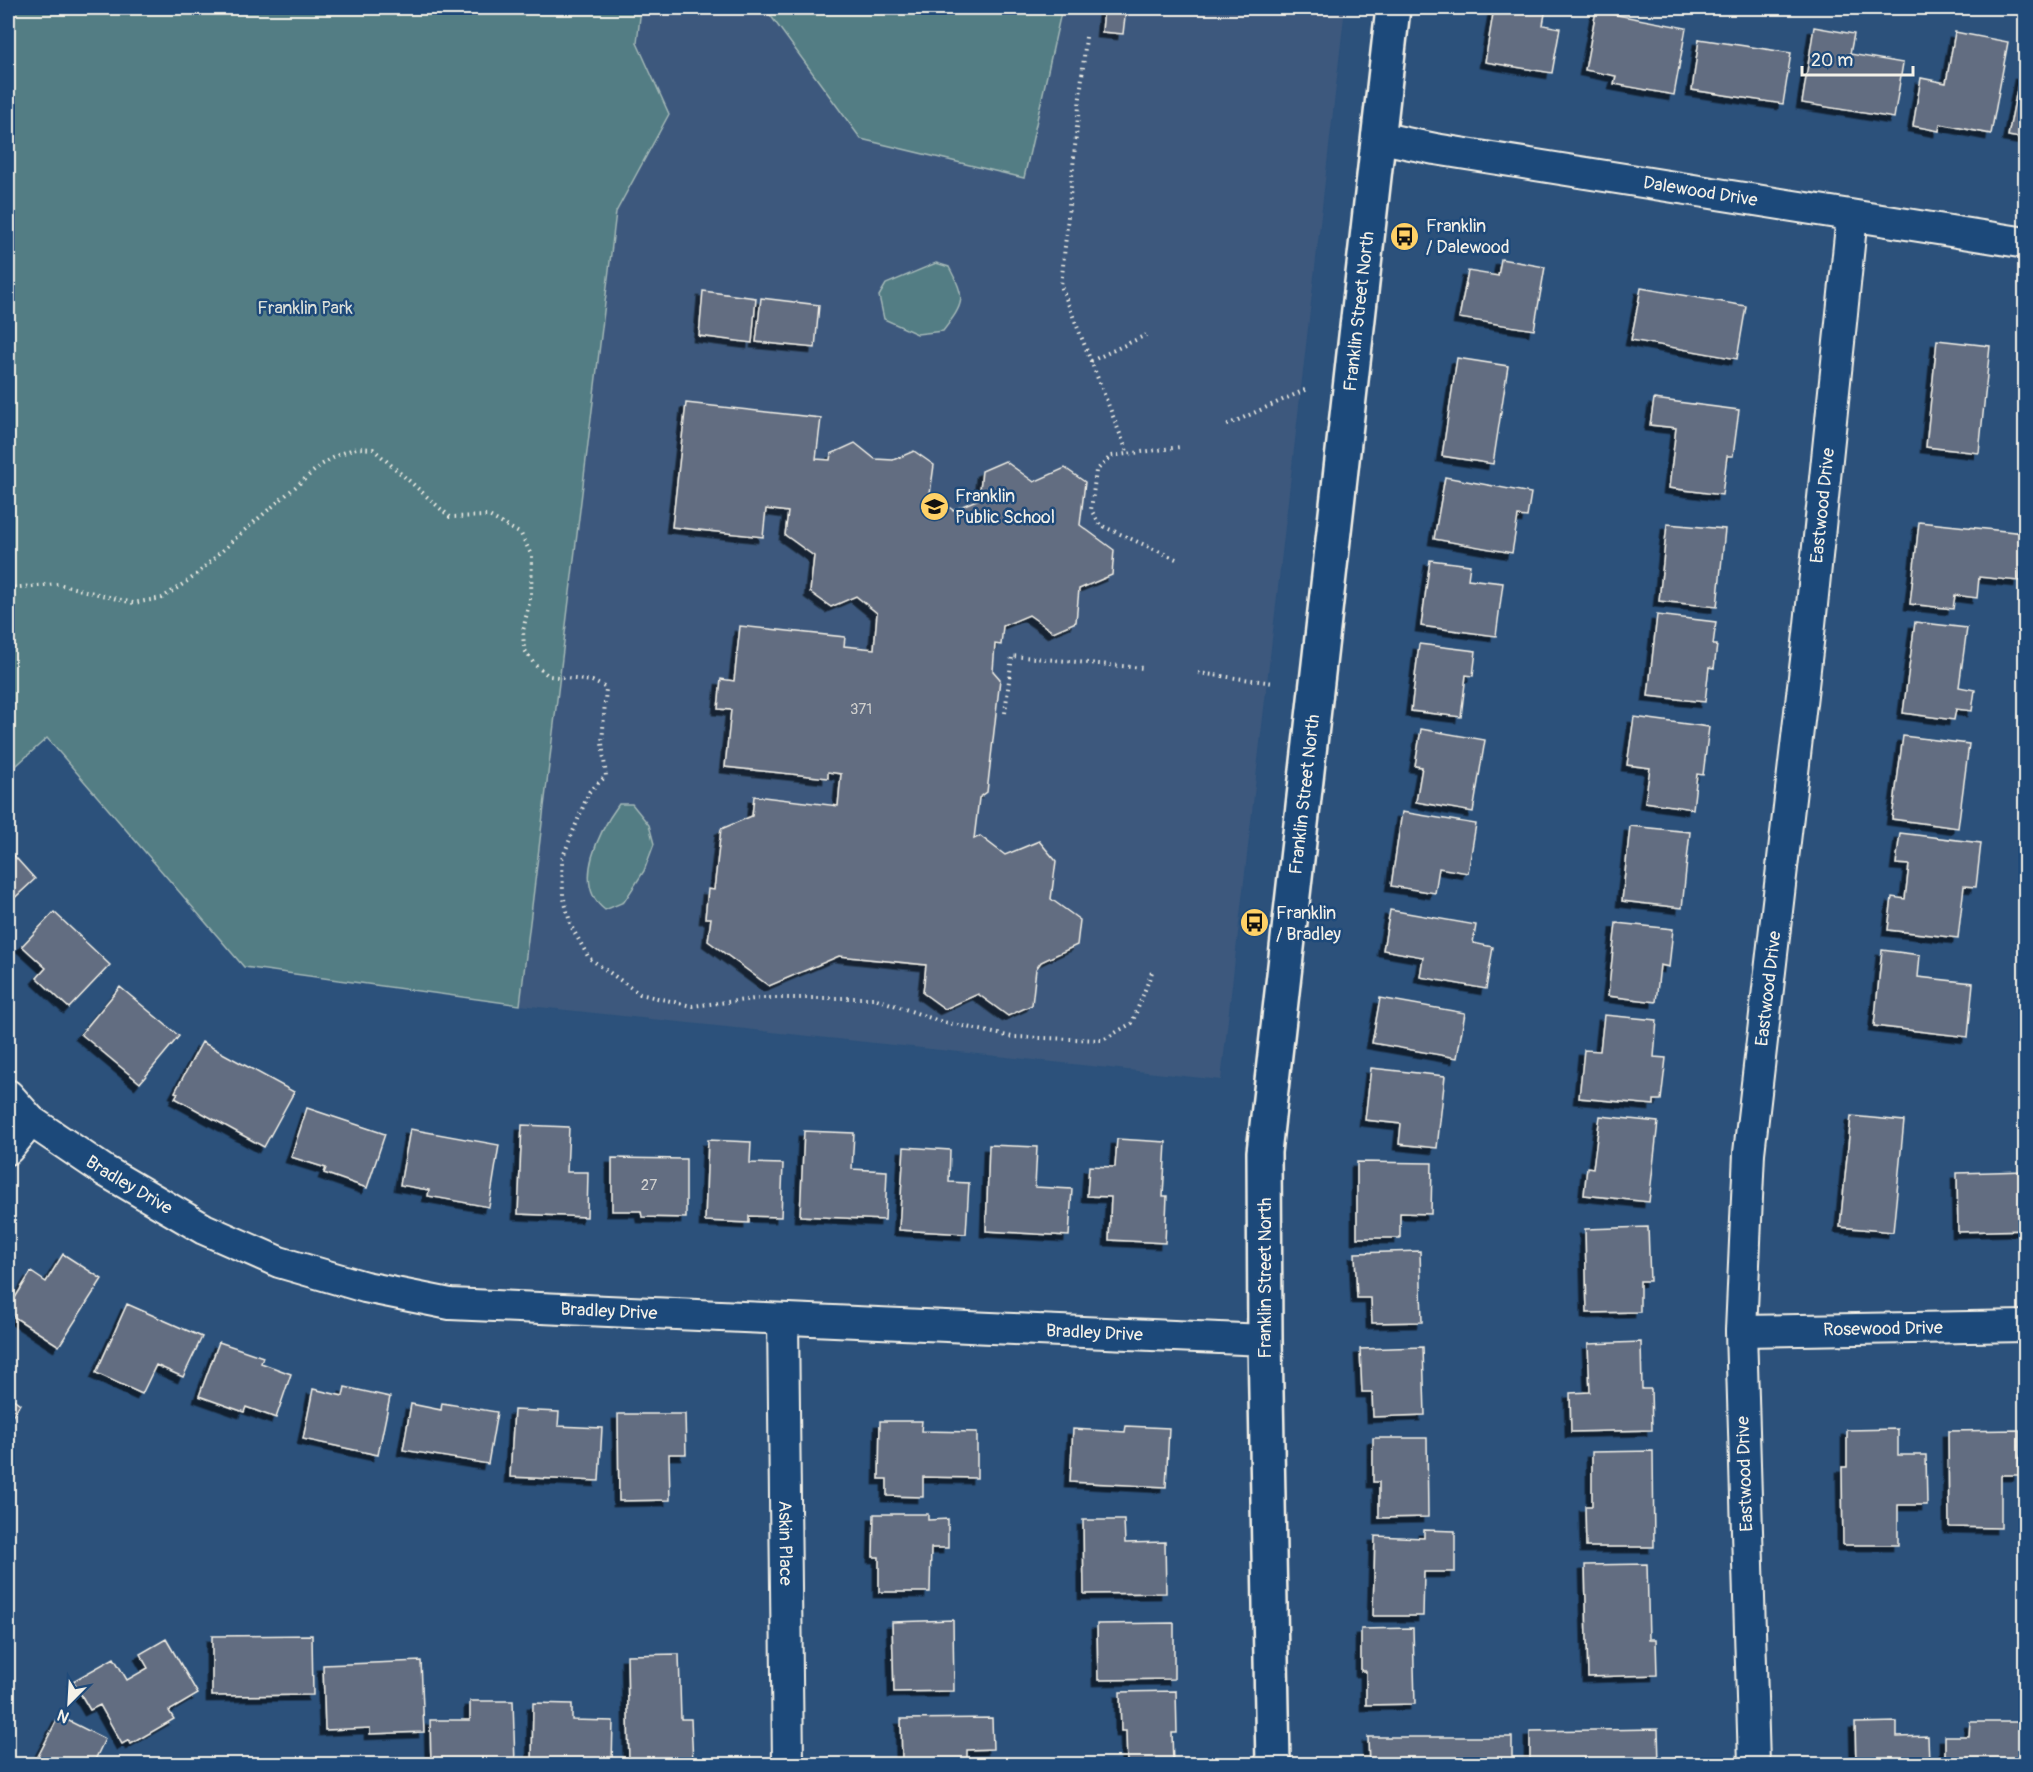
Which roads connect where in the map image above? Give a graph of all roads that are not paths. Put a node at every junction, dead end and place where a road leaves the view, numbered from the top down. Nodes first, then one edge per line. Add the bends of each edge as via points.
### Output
1 (1393, 8) edge
2 (1377, 137) junction
3 (1852, 216) junction
4 (2025, 243) edge
5 (8, 1095) edge
6 (31, 1121) junction
7 (8, 1149) edge
8 (783, 1319) junction
9 (2025, 1326) edge
10 (1741, 1331) junction
11 (1265, 1340) junction
12 (788, 1764) edge
13 (1273, 1764) edge
14 (1754, 1764) edge

1 - 2 street, Franklin Street North
2 - 3 street, Dalewood Drive via 1435,150
2 - 11 street, Franklin Street North via 1264,1152
3 - 4 street, Dalewood Drive
3 - 10 street, Eastwood Drive via 1749,1153
5 - 6 street, Bradley Drive
6 - 7 street
6 - 8 street, Bradley Drive via 105,1171 204,1229 279,1262 364,1287 450,1304
8 - 11 street, Bradley Drive
8 - 12 street, Askin Place
9 - 10 street, Rosewood Drive
10 - 14 street, Eastwood Drive
11 - 13 street, Franklin Street North

